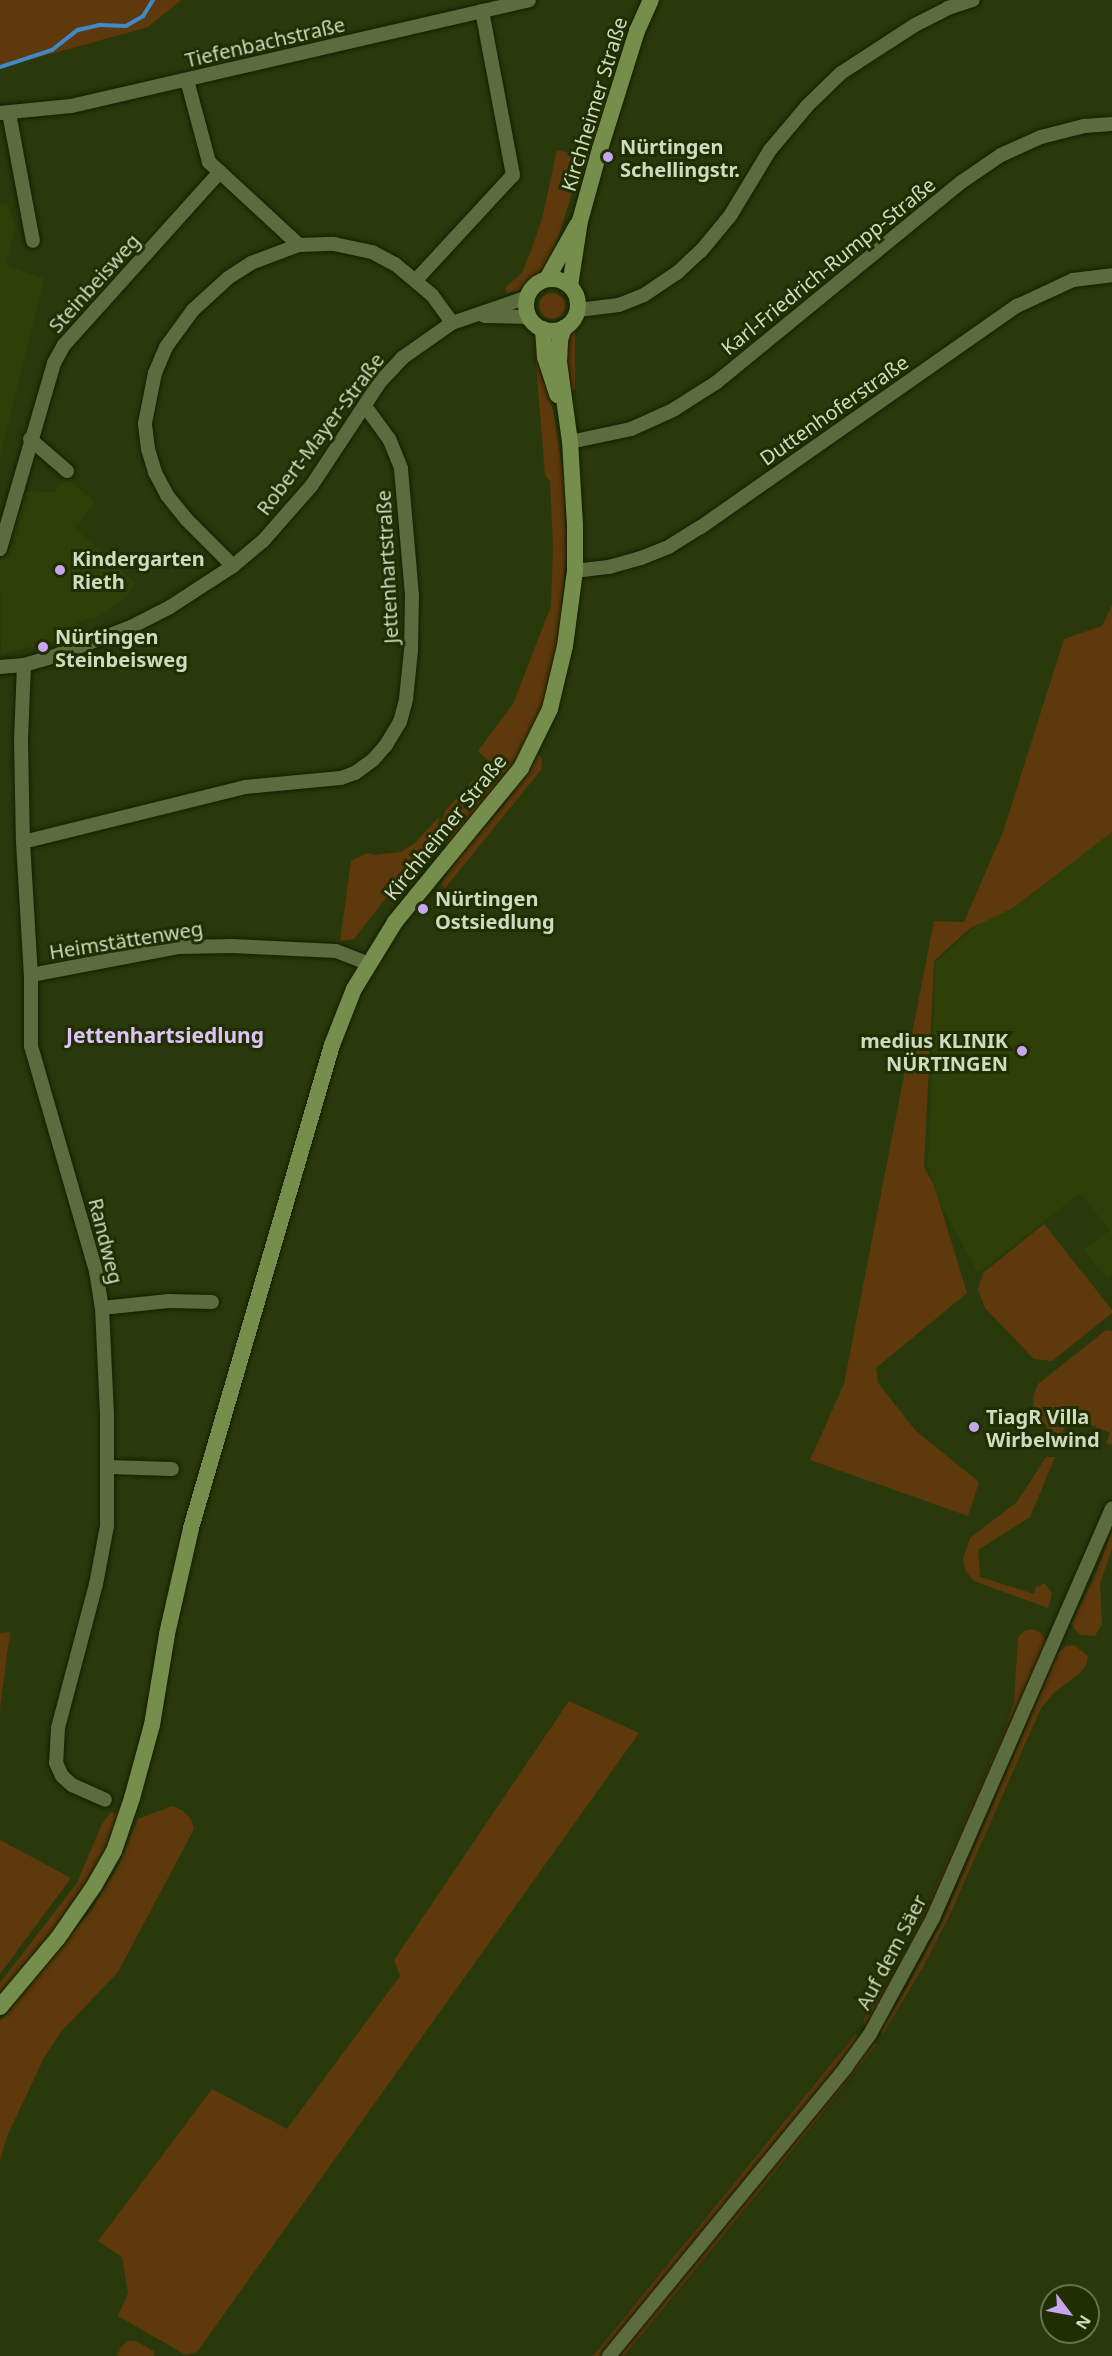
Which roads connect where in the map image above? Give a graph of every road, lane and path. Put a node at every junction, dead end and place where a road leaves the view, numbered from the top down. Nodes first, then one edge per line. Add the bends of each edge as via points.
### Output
1 (529, 0) edge
2 (651, 0) edge
3 (973, 0) edge
4 (482, 10) junction
5 (188, 80) junction
6 (5, 113) edge
7 (1112, 124) edge
8 (220, 172) junction
9 (580, 221) junction
10 (33, 241) dead end
11 (299, 245) junction
12 (1112, 275) edge
13 (547, 279) junction
14 (416, 280) junction
15 (570, 286) junction
16 (528, 297) junction
17 (578, 310) junction
18 (479, 315) junction
19 (529, 317) junction
20 (452, 323) junction
21 (564, 328) junction
22 (543, 329) junction
23 (365, 406) junction
24 (564, 414) junction
25 (30, 439) junction
26 (570, 442) junction
27 (67, 471) dead end
28 (0, 549) edge
29 (233, 566) junction
30 (575, 571) junction
31 (24, 665) junction
32 (0, 667) edge
33 (23, 842) junction
34 (368, 963) junction
35 (31, 975) junction
36 (212, 1302) dead end
37 (102, 1308) junction
38 (108, 1467) junction
39 (172, 1469) dead end
40 (1112, 1508) edge
41 (105, 1800) dead end
42 (0, 2007) edge
43 (609, 2356) edge

1 - 4 street, Tiefenbachstraße
2 - 9 main road, Kirchheimer Straße via 627,62
3 - 17 street via 915,25 841,73 770,150 730,216 677,273 644,295 619,305
4 - 5 street, Tiefenbachstraße
4 - 14 street via 513,175
5 - 6 street, Tiefenbachstraße via 71,106
5 - 8 street via 209,162
6 - 10 street, Tiefenbachstraße
7 - 26 street, Karl-Friedrich-Rumpp-Straße via 1052,134 1001,155 951,190 717,382 673,410 631,429
8 - 11 street
8 - 25 street, Steinbeisweg via 64,345 54,363
9 - 13 main road, Kirchheimer Straße
9 - 15 main road, Kirchheimer Straße
11 - 14 street via 334,244 372,252
11 - 29 street via 251,263 193,310 166,347 147,400 148,449 159,480 187,520
12 - 30 street, Duttenhoferstraße via 1073,280 1017,306 670,546 609,567
13 - 15 main road
13 - 16 main road, Kirchheimer Straße via 532,289
14 - 20 street
15 - 17 main road, Kirchheimer Straße
16 - 18 street, Robert-Mayer-Straße
16 - 19 main road
17 - 21 main road, Kirchheimer Straße
18 - 19 street, Robert-Mayer-Straße
18 - 20 street, Robert-Mayer-Straße
19 - 22 main road
20 - 23 street, Robert-Mayer-Straße via 402,358
21 - 22 main road
21 - 24 main road, Kirchheimer Straße via 559,362
22 - 24 main road, Kirchheimer Straße via 548,374
23 - 29 street, Robert-Mayer-Straße via 312,485 263,541
23 - 33 street, Jettenhartstraße via 389,439 401,468 411,573 411,651 406,699 400,722 387,745 355,773 341,778 245,787
24 - 26 main road, Kirchheimer Straße
25 - 27 street
25 - 28 street, Steinbeisweg
26 - 30 main road, Kirchheimer Straße
29 - 31 street, Robert-Mayer-Straße via 131,627
30 - 34 main road, Kirchheimer Straße via 557,683 536,742 502,794 419,892
31 - 32 street, Robert-Mayer-Straße
31 - 33 street, Randweg
33 - 35 street, Randweg
34 - 35 street, Heimstättenweg via 336,951 180,947
34 - 42 main road, Kirchheimer Straße via 340,1022 191,1528 152,1725 114,1851 77,1913
35 - 37 street, Randweg via 31,1046 96,1271
36 - 37 street via 169,1301
37 - 38 street, Randweg
38 - 39 street
38 - 41 street, Randweg via 107,1526 56,1746 56,1763 62,1776 85,1793
40 - 43 street, Auf dem Säer via 933,1918 870,2034

